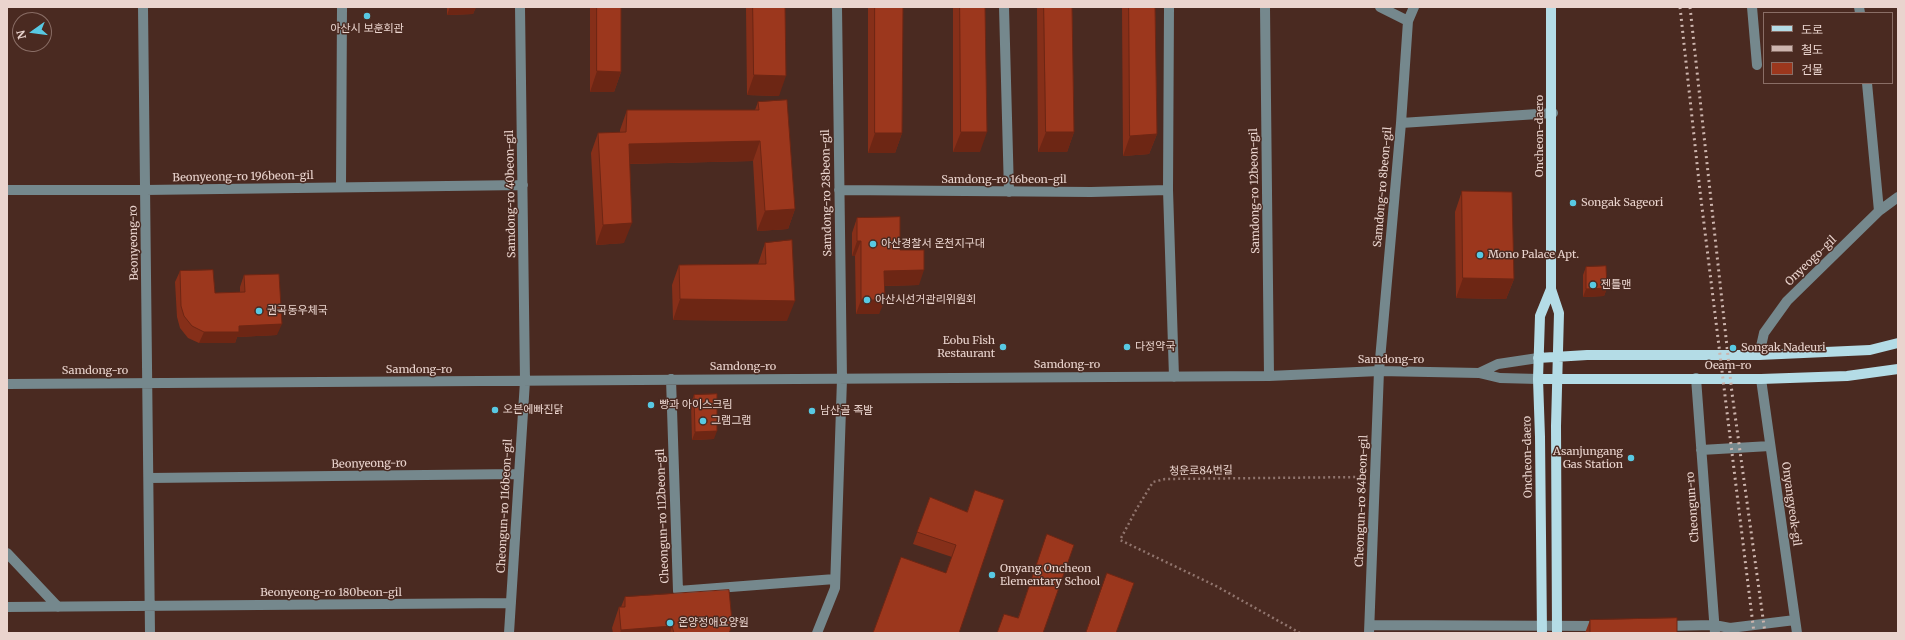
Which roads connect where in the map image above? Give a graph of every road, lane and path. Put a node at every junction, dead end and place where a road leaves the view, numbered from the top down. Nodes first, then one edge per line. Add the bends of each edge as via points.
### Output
1 (143, 7) edge
2 (342, 7) edge
3 (520, 7) edge
4 (837, 7) edge
5 (1004, 7) edge
6 (1169, 7) edge
7 (1265, 7) edge
8 (1380, 7) edge
9 (1414, 7) edge
10 (1551, 7) edge
11 (1752, 7) edge
12 (1408, 21) junction
13 (1757, 64) dead end
14 (1867, 84) edge
15 (1552, 113) junction
16 (1401, 123) junction
17 (523, 185) junction
18 (340, 187) junction
19 (7, 190) edge
20 (145, 190) junction
21 (840, 190) junction
22 (1168, 190) junction
23 (1009, 192) junction
24 (1898, 197) edge
25 (1879, 211) junction
26 (1551, 289) junction
27 (1898, 343) edge
28 (1759, 354) junction
29 (1557, 357) junction
30 (1538, 358) junction
31 (1898, 369) edge
32 (1379, 371) junction
33 (1480, 373) junction
34 (1269, 376) junction
35 (1174, 377) junction
36 (1696, 378) junction
37 (671, 379) junction
38 (842, 379) junction
39 (1538, 379) junction
40 (1557, 379) junction
41 (1761, 379) junction
42 (525, 381) junction
43 (147, 383) junction
44 (7, 384) edge
45 (1770, 446) junction
46 (1701, 450) junction
47 (518, 474) junction
48 (1375, 477) junction
49 (148, 478) junction
50 (7, 553) edge
51 (835, 579) junction
52 (511, 603) junction
53 (150, 606) junction
54 (7, 607) edge
55 (58, 607) junction
56 (1795, 620) junction
57 (1614, 626) edge
58 (1652, 626) edge
59 (1369, 629) edge
60 (1715, 629) edge
61 (1542, 630) edge
62 (1557, 630) edge
63 (150, 633) edge
64 (509, 633) edge
65 (817, 633) edge
66 (1300, 633) edge
67 (1797, 633) edge

1 - 20 street, Beonyeong-ro
2 - 18 street
3 - 17 street, Samdong-ro 40beon-gil
4 - 21 street, Samdong-ro 28beon-gil
5 - 23 street
6 - 22 street
7 - 34 street, Samdong-ro 12beon-gil
8 - 12 street
9 - 12 street, Samdong-ro 8beon-gil
10 - 15 main road, Oncheon-daero
11 - 13 street
12 - 16 street, Samdong-ro 8beon-gil
14 - 25 street
15 - 16 street
15 - 26 main road, Oncheon-daero
16 - 32 street, Samdong-ro 8beon-gil
17 - 18 street, Beonyeong-ro 196beon-gil
17 - 42 street, Samdong-ro 40beon-gil
18 - 20 street, Beonyeong-ro 196beon-gil
19 - 20 street, Beonyeong-ro 196beon-gil
20 - 43 street, Beonyeong-ro
21 - 23 street, Samdong-ro 16beon-gil
21 - 38 street, Samdong-ro 28beon-gil
22 - 23 street, Samdong-ro 16beon-gil
22 - 35 street
24 - 25 street, Onyeogo-gil
25 - 28 street, Onyeogo-gil via 1787,301 1764,333
26 - 29 main road, Oncheon-daero via 1559,313
26 - 30 main road, Oncheon-daero via 1540,316
27 - 28 main road, Oeam-ro via 1870,350
28 - 29 main road, Oeam-ro
29 - 30 main road, Oeam-ro
29 - 40 main road, Oncheon-daero
30 - 33 street, Samdong-ro via 1498,364
30 - 39 main road, Oncheon-daero
31 - 41 main road, Oeam-ro via 1847,376
32 - 33 street, Samdong-ro
32 - 34 street, Samdong-ro
32 - 48 street, Cheongun-ro 84beon-gil
33 - 39 street, Samdong-ro via 1500,378
34 - 35 street, Samdong-ro
35 - 38 street, Samdong-ro
36 - 40 main road, Oeam-ro
36 - 41 main road, Oeam-ro
36 - 46 street, Cheongun-ro
37 - 38 street, Samdong-ro
37 - 42 street, Samdong-ro
37 - 51 street, Cheongun-ro 112beon-gil via 678,591
38 - 51 street
39 - 40 main road, Oeam-ro
39 - 61 main road, Oncheon-daero
40 - 62 main road, Oncheon-daero
41 - 45 street, Onyangyeok-gil
42 - 43 street, Samdong-ro
42 - 47 street, Cheongun-ro 116beon-gil
43 - 44 street, Samdong-ro
43 - 49 street, Beonyeong-ro
45 - 46 street
45 - 56 street, Onyangyeok-gil
46 - 60 street, Cheongun-ro
47 - 49 street, Beonyeong-ro
47 - 52 street, Cheongun-ro 116beon-gil
48 - 59 street, Cheongun-ro 84beon-gil
48 - 66 path, 청운로84번길 via 1153,482 1120,540 1216,586
49 - 53 street, Beonyeong-ro
50 - 55 street
51 - 65 street via 835,588
52 - 53 street, Beonyeong-ro 180beon-gil
52 - 64 street, Cheongun-ro 116beon-gil
53 - 55 street, Beonyeong-ro 180beon-gil
53 - 63 street, Beonyeong-ro
54 - 55 street, Beonyeong-ro 180beon-gil
56 - 60 street
56 - 67 street, Onyangyeok-gil
57 - 62 street
58 - 60 street
59 - 61 street
61 - 62 street

